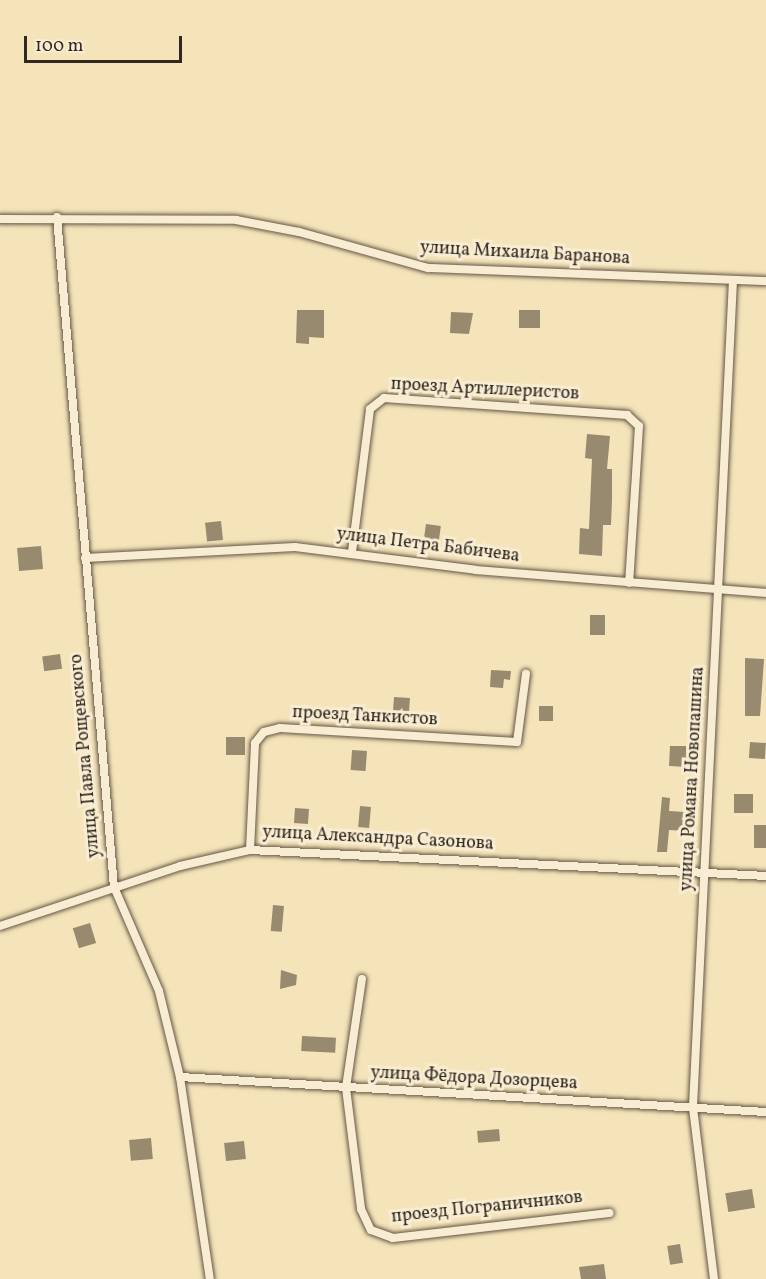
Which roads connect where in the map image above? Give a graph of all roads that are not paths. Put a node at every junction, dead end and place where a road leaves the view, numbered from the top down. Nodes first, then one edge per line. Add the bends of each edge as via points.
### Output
1 (57, 217) junction
2 (0, 219) edge
3 (733, 280) junction
4 (766, 281) edge
5 (352, 552) junction
6 (85, 558) junction
7 (629, 583) junction
8 (719, 591) junction
9 (766, 593) edge
10 (525, 674) dead end
11 (250, 850) junction
12 (706, 872) junction
13 (766, 876) edge
14 (114, 887) junction
15 (0, 926) edge
16 (362, 979) dead end
17 (180, 1077) junction
18 (346, 1088) junction
19 (693, 1107) junction
20 (766, 1112) edge
21 (610, 1213) dead end
22 (210, 1279) edge
23 (714, 1279) edge

1 - 2 street, улица Михаила Баранова
1 - 3 street, улица Михаила Баранова via 236,220 299,232 428,268
1 - 6 street, улица Павла Рощевского
3 - 4 street, улица Михаила Баранова
3 - 8 street, улица Романа Новопашина
5 - 6 street, улица Петра Бабичева via 295,547
5 - 7 street, улица Петра Бабичева via 476,570
5 - 7 street, проезд Артиллеристов via 370,409 384,398 627,415 639,426
6 - 14 street, улица Павла Рощевского
7 - 8 street, улица Петра Бабичева
8 - 9 street, улица Петра Бабичева
8 - 12 street, улица Романа Новопашина
10 - 11 street, проезд Танкистов via 517,742 280,728 264,732 255,743
11 - 12 street, улица Александра Сазонова
11 - 14 street, улица Александра Сазонова via 218,855
12 - 13 street, улица Александра Сазонова
12 - 19 street, улица Романа Новопашина
14 - 15 street, улица Александра Сазонова
14 - 17 street, улица Павла Рощевского via 159,991
16 - 18 street, проезд Пограничников
17 - 18 street, улица Фёдора Дозорцева
17 - 22 street, улица Павла Рощевского
18 - 19 street, улица Фёдора Дозорцева
18 - 21 street, проезд Пограничников via 361,1209 371,1230 393,1238
19 - 20 street, улица Фёдора Дозорцева
19 - 23 street, улица Романа Новопашина

